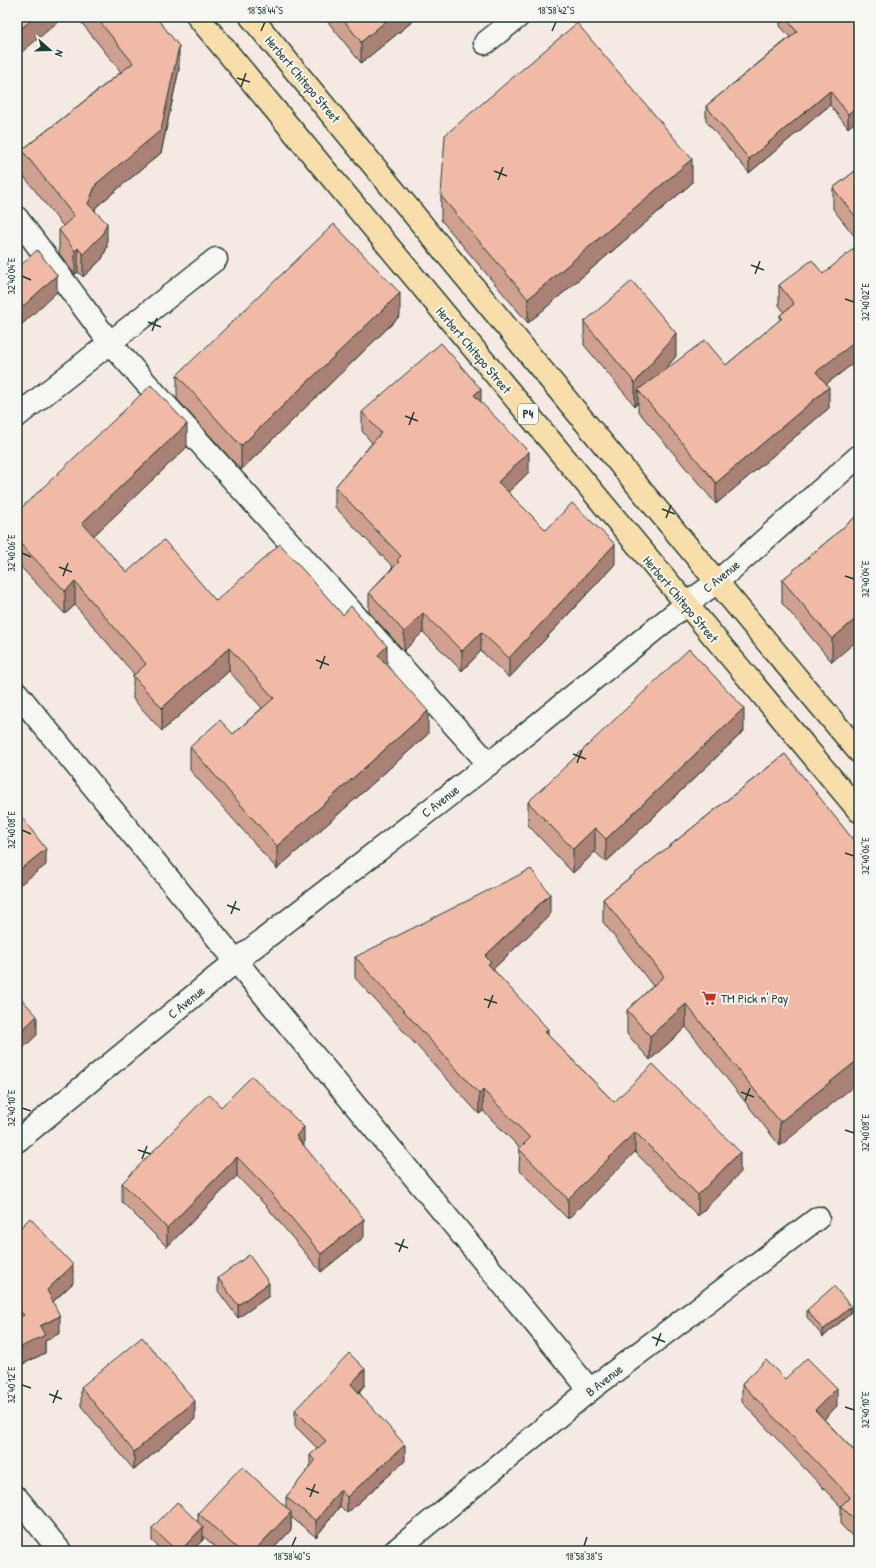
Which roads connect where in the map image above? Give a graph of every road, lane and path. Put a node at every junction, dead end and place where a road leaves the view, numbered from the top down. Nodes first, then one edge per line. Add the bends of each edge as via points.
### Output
1 (198, 17) edge
2 (251, 17) edge
3 (518, 17) edge
4 (485, 43) dead end
5 (17, 218) edge
6 (216, 259) dead end
7 (110, 343) junction
8 (17, 416) edge
9 (859, 456) edge
10 (717, 582) junction
11 (685, 604) junction
12 (17, 693) edge
13 (859, 752) edge
14 (489, 764) junction
15 (859, 811) edge
16 (236, 961) junction
17 (17, 1141) edge
18 (818, 1218) dead end
19 (590, 1390) junction
20 (17, 1498) edge
21 (60, 1551) edge
22 (395, 1551) edge

1 - 11 highway, Herbert Chitepo Street / P4
2 - 10 highway, Herbert Chitepo Street
3 - 4 street
5 - 7 street
6 - 7 street
7 - 8 street
7 - 14 street
9 - 10 street, C Avenue
10 - 11 street, C Avenue
10 - 13 highway, Herbert Chitepo Street
11 - 14 street, C Avenue
11 - 15 highway, Herbert Chitepo Street / P4
12 - 16 street
14 - 16 street, C Avenue
16 - 17 street, C Avenue
16 - 19 street
18 - 19 street, B Avenue
19 - 22 street, B Avenue
20 - 21 street

